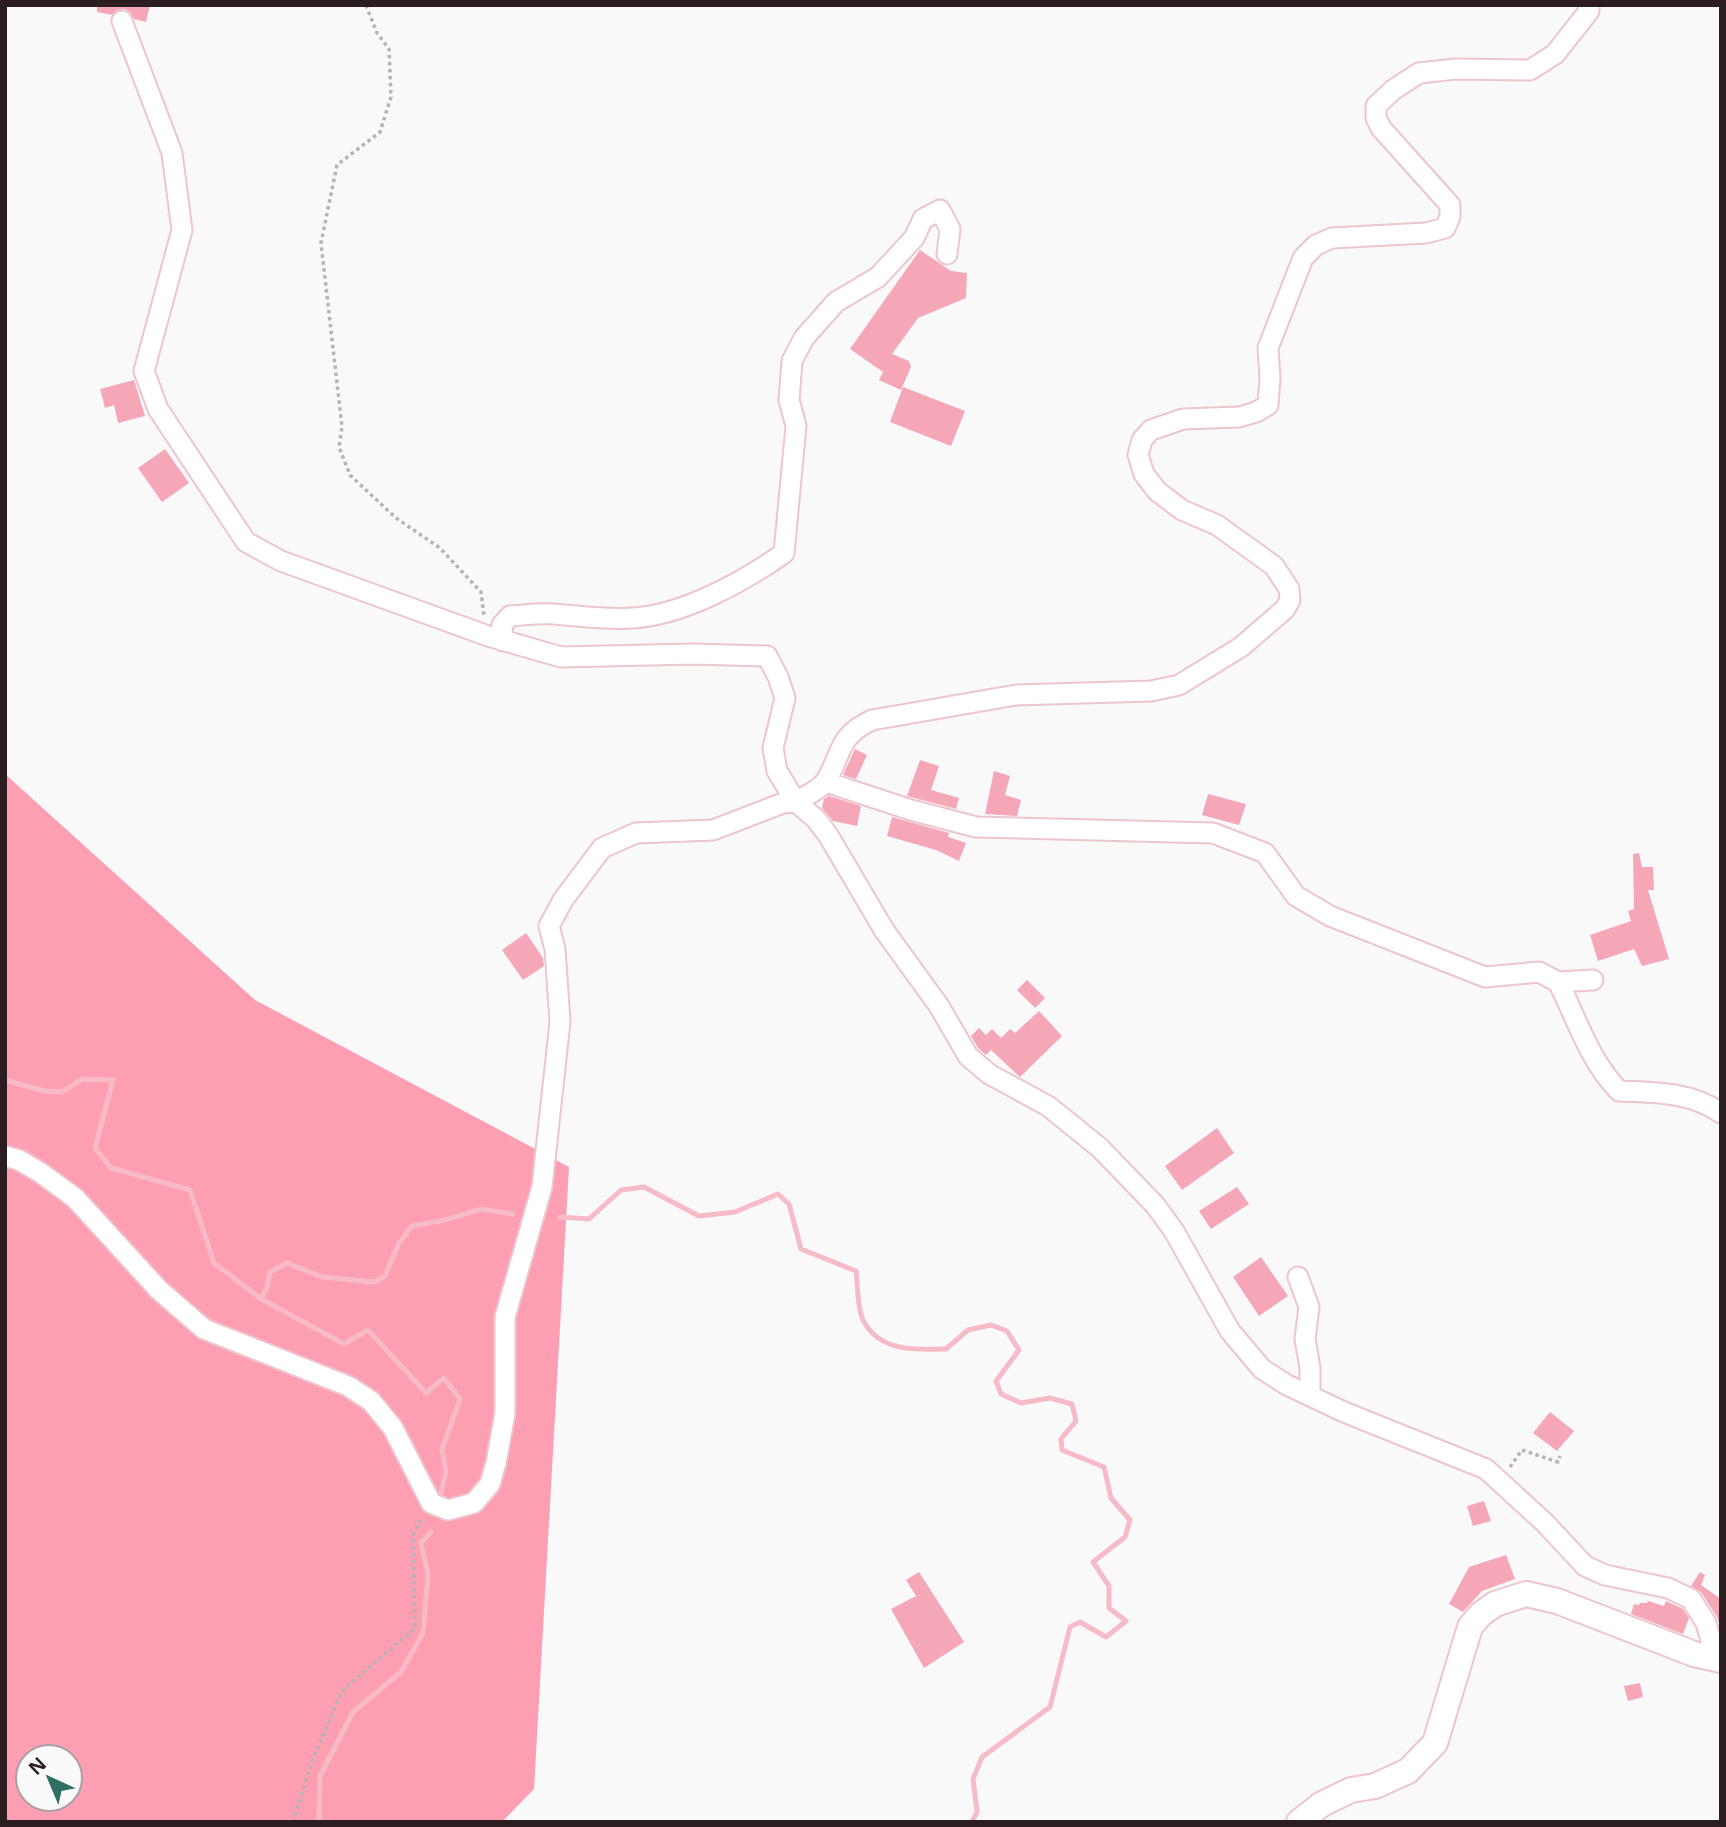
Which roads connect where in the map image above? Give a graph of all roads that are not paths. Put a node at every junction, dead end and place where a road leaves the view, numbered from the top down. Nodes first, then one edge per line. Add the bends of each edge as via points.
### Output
1 (1589, 5) edge
2 (121, 21) dead end
3 (947, 254) dead end
4 (495, 639) junction
5 (826, 782) junction
6 (796, 802) junction
7 (1594, 980) dead end
8 (1558, 982) junction
9 (1721, 1113) edge
10 (5, 1156) edge
11 (1298, 1277) dead end
12 (1310, 1396) junction
13 (1719, 1659) edge
14 (1299, 1822) edge

1 - 5 street via 1555,54 1530,70 1419,73 1376,106 1381,128 1450,205 1445,228 1332,238 1316,245 1303,258 1268,348 1268,405 1239,417 1183,419 1151,430 1142,440 1138,455 1144,474 1157,491 1274,566 1289,589 1285,609 1241,647 1179,685 1151,691 1016,695 872,720 856,728 838,751
2 - 4 street via 172,153 182,230 144,372 158,410 246,542 281,561
3 - 4 street via 950,229 940,210 923,219 914,238 878,277 836,302 804,338 792,362 789,400 796,426 784,553 759,571 674,611 636,618 510,615
4 - 6 street via 561,657 767,656 785,698 773,748 777,771
5 - 6 street
5 - 8 street via 976,827 1213,833 1265,853 1296,896 1329,916 1485,977 1539,972
6 - 10 street via 713,830 636,833 602,848 549,926 555,949 559,1022 542,1187 505,1317 505,1413 496,1464 490,1484 474,1503 448,1510 431,1503 393,1428 371,1401 348,1386 204,1329 159,1290 75,1198 41,1172
6 - 12 street via 828,835 968,1056 989,1074 1048,1107 1100,1148 1155,1205 1230,1331 1262,1369
7 - 8 street
8 - 9 street via 1592,1056 1619,1091 1678,1095 1704,1102
11 - 12 street via 1309,1307 1305,1339
12 - 13 street via 1486,1468 1585,1566 1605,1576 1668,1588 1691,1599
13 - 14 street via 1694,1654 1557,1601 1525,1594 1504,1600 1470,1627 1435,1743 1408,1771 1375,1786 1351,1790

